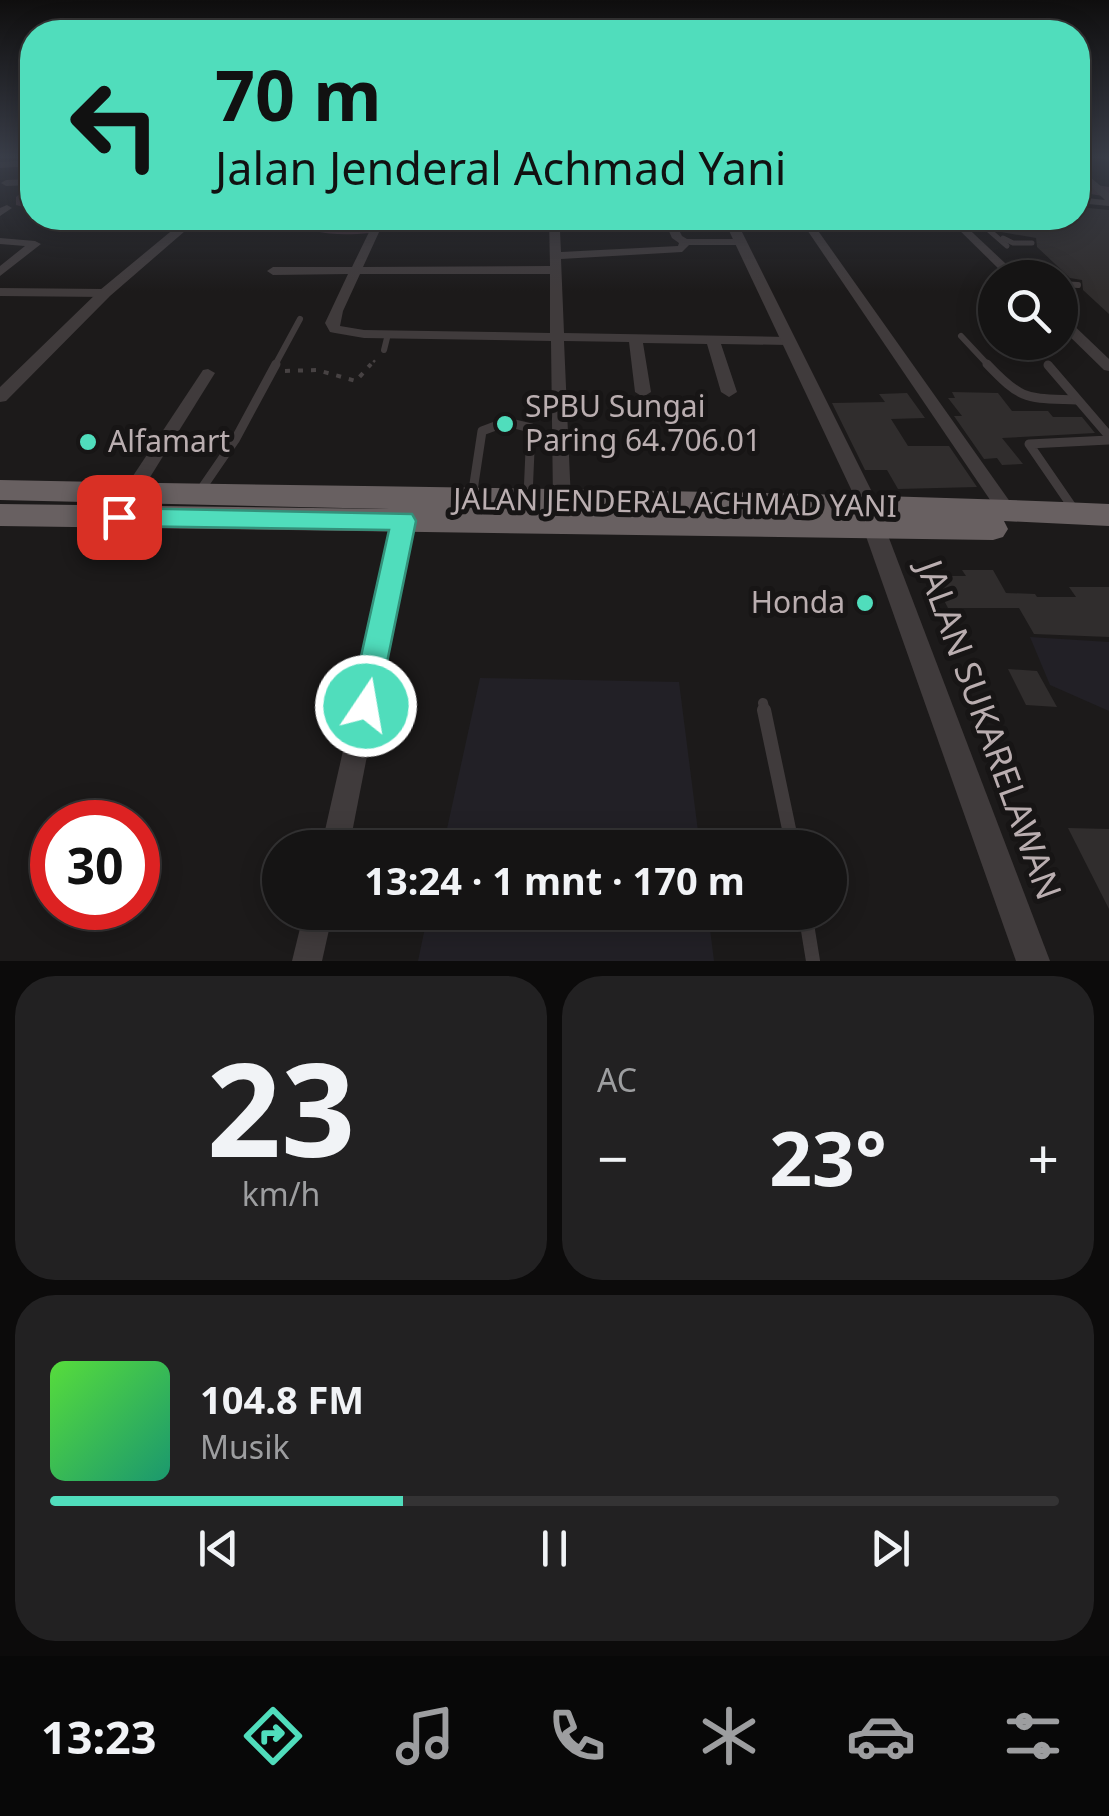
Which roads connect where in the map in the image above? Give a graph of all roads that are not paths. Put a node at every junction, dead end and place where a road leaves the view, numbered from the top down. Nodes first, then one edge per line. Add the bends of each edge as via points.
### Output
1 (180, 230) edge
2 (375, 230) dead end
3 (554, 230) edge
4 (673, 230) edge
5 (735, 230) edge
6 (812, 230) edge
7 (965, 230) edge
8 (989, 230) edge
9 (992, 233) joint
10 (0, 241) edge
11 (685, 242) junction
12 (741, 242) junction
13 (1032, 243) dead end
14 (1010, 244) joint
15 (996, 260) edge
16 (556, 263) junction
17 (273, 271) dead end
18 (359, 271) junction
19 (0, 272) edge
20 (0, 292) edge
21 (105, 293) junction
22 (300, 319) dead end
23 (388, 334) junction
24 (962, 336) dead end
25 (559, 337) junction
26 (1078, 337) edge
27 (635, 338) junction
28 (713, 340) junction
29 (788, 341) junction
30 (384, 350) road end
31 (1048, 365) dead end
32 (1109, 367) edge
33 (208, 373) dead end
34 (643, 392) dead end
35 (730, 392) dead end
36 (0, 397) edge
37 (1077, 400) junction
38 (1109, 438) edge
39 (0, 490) edge
40 (131, 492) junction
41 (199, 494) junction
42 (472, 500) junction
43 (527, 502) junction
44 (562, 502) junction
45 (1007, 511) junction
46 (642, 513) junction
47 (0, 515) edge
48 (871, 515) junction
49 (1078, 515) junction
50 (1109, 516) edge
51 (404, 521) junction
52 (1109, 533) edge
53 (763, 703) dead end
54 (339, 830) edge
55 (789, 830) edge
56 (315, 930) edge
57 (808, 930) edge
58 (307, 961) edge
59 (814, 961) edge
60 (1034, 961) edge

1 - 21 street
2 - 18 street
3 - 16 street
4 - 11 street
5 - 12 street, JALAN SUKARELAWAN
6 - 45 street
7 - 15 street
8 - 9 lane
9 - 14 lane
10 - 19 street via 35,244
11 - 12 street
11 - 16 street via 678,250
12 - 29 street, JALAN SUKARELAWAN
13 - 14 lane
16 - 18 street
16 - 25 street
17 - 18 street
18 - 23 street via 332,323 335,329
20 - 21 street
21 - 36 street
22 - 41 lane
23 - 25 street
23 - 30 lane
24 - 37 lane via 1014,393
25 - 27 street
25 - 44 street
26 - 32 street
27 - 28 street
27 - 34 street
28 - 29 street
28 - 35 street
29 - 48 street, JALAN SUKARELAWAN
31 - 37 lane
33 - 40 street
37 - 38 lane
38 - 49 lane via 1029,444
39 - 40 highway, JALAN JENDERAL ACHMAD YANI
40 - 41 highway, JALAN JENDERAL ACHMAD YANI
41 - 42 highway, JALAN JENDERAL ACHMAD YANI
42 - 43 highway, JALAN JENDERAL ACHMAD YANI
42 - 43 lane via 482,430 496,422 531,428
43 - 44 highway, JALAN JENDERAL ACHMAD YANI
44 - 46 highway, JALAN JENDERAL ACHMAD YANI
45 - 48 highway, JALAN JENDERAL ACHMAD YANI
45 - 49 highway, JALAN JENDERAL ACHMAD YANI
46 - 48 highway, JALAN JENDERAL ACHMAD YANI
46 - 51 highway, JALAN JENDERAL ACHMAD YANI
47 - 51 highway, JALAN JENDERAL ACHMAD YANI
48 - 52 highway, JALAN JENDERAL ACHMAD YANI
48 - 60 street, JALAN SUKARELAWAN
49 - 50 highway, JALAN JENDERAL ACHMAD YANI
51 - 54 street
53 - 55 lane
56 - 58 street
57 - 59 lane

